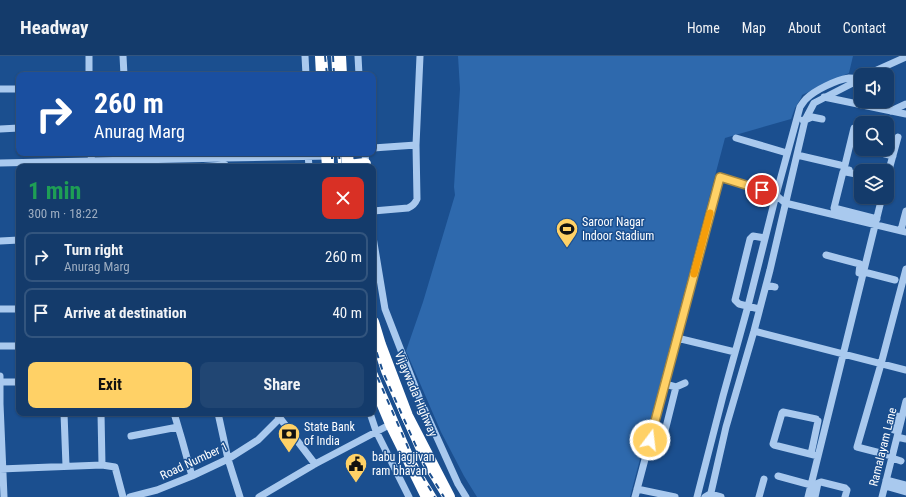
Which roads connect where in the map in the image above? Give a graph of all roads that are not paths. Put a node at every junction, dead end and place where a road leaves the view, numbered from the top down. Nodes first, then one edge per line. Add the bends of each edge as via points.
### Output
1 (88, 56) edge
2 (123, 56) edge
3 (305, 56) edge
4 (321, 56) edge
5 (340, 56) edge
6 (358, 56) edge
7 (420, 56) edge
8 (904, 57) edge
9 (881, 68) edge
10 (89, 72) edge
11 (124, 72) edge
12 (306, 72) edge
13 (322, 72) edge
14 (341, 72) edge
15 (359, 72) edge
16 (854, 78) edge
17 (854, 82) edge
18 (0, 89) edge
19 (16, 89) edge
20 (824, 97) junction
21 (906, 104) edge
22 (891, 111) junction
23 (906, 114) edge
24 (797, 118) junction
25 (822, 119) dead end
26 (805, 120) junction
27 (16, 128) edge
28 (854, 128) dead end
29 (0, 129) edge
30 (898, 137) dead end
31 (736, 138) dead end
32 (416, 145) junction
33 (376, 148) edge
34 (894, 152) edge
35 (787, 153) junction
36 (797, 155) junction
37 (298, 156) edge
38 (313, 156) edge
39 (893, 156) edge
40 (196, 159) junction
41 (328, 159) edge
42 (0, 163) edge
43 (166, 163) edge
44 (177, 163) edge
45 (225, 163) edge
46 (92, 164) edge
47 (126, 164) edge
48 (196, 164) edge
49 (891, 164) edge
50 (840, 165) dead end
51 (854, 172) edge
52 (854, 173) edge
53 (776, 195) junction
54 (785, 203) junction
55 (877, 204) edge
56 (880, 204) edge
57 (376, 211) edge
58 (906, 211) edge
59 (875, 220) junction
60 (903, 231) edge
61 (765, 238) junction
62 (16, 240) edge
63 (0, 241) edge
64 (376, 255) edge
65 (826, 255) dead end
66 (906, 269) edge
67 (864, 272) junction
68 (895, 280) dead end
69 (766, 285) junction
70 (774, 287) dead end
71 (857, 288) junction
72 (748, 306) junction
73 (0, 309) edge
74 (16, 309) edge
75 (759, 309) junction
76 (754, 331) junction
77 (677, 338) junction
78 (376, 339) edge
79 (0, 346) edge
80 (16, 346) edge
81 (735, 352) junction
82 (843, 354) junction
83 (881, 364) junction
84 (906, 370) edge
85 (0, 376) edge
86 (0, 382) edge
87 (16, 382) edge
88 (685, 383) dead end
89 (665, 384) junction
90 (676, 387) junction
91 (376, 388) edge
92 (723, 396) junction
93 (734, 399) junction
94 (906, 403) edge
95 (0, 404) edge
96 (64, 416) edge
97 (101, 416) edge
98 (175, 416) edge
99 (219, 416) edge
100 (278, 416) edge
101 (371, 416) edge
102 (897, 416) dead end
103 (817, 422) junction
104 (391, 424) junction
105 (178, 427) junction
106 (826, 427) junction
107 (897, 427) junction
108 (376, 431) junction
109 (131, 436) dead end
110 (895, 438) junction
111 (650, 440) junction
112 (906, 440) edge
113 (814, 455) junction
114 (891, 457) junction
115 (228, 460) junction
116 (901, 461) dead end
117 (315, 464) junction
118 (102, 465) junction
119 (66, 466) junction
120 (2, 469) edge
121 (192, 476) junction
122 (778, 476) dead end
123 (764, 479) dead end
124 (885, 483) junction
125 (811, 485) junction
126 (906, 485) edge
127 (637, 489) junction
128 (906, 492) edge
129 (708, 496) edge
130 (4, 497) edge
131 (123, 497) edge
132 (130, 497) edge
133 (240, 497) edge
134 (259, 497) edge
135 (409, 497) edge
136 (427, 497) edge
137 (449, 497) edge
138 (466, 497) edge
139 (635, 497) edge
140 (675, 497) edge
141 (697, 497) edge
142 (721, 497) edge
143 (760, 497) edge
144 (808, 497) edge
145 (814, 497) edge
146 (845, 497) edge
147 (882, 497) edge

1 - 10 street
2 - 11 street
3 - 12 street
4 - 13 highway
5 - 14 highway
6 - 15 street
7 - 32 street
8 - 9 street
16 - 24 street via 836,82 813,94 800,107
17 - 20 street
18 - 19 street
20 - 22 street
20 - 26 street via 814,103
21 - 22 street
22 - 23 street
24 - 26 street
24 - 35 street
25 - 26 street via 812,117
26 - 36 street
27 - 29 street
28 - 51 street via 844,169
30 - 34 street
31 - 35 street
32 - 33 street
32 - 57 street via 415,203 408,208
35 - 53 street
36 - 50 street
36 - 54 street
37 - 45 street
38 - 41 street
39 - 49 street
40 - 44 street
40 - 45 street
40 - 48 street
42 - 46 street
43 - 44 street
43 - 47 street
46 - 47 street
52 - 59 street via 842,172 834,208
53 - 54 street
53 - 61 street
53 - 77 street via 720,177
54 - 59 street
54 - 69 street
55 - 59 street
56 - 59 street
58 - 60 street
59 - 60 street
59 - 67 street
61 - 72 street
61 - 72 street via 753,236 749,241 735,300
62 - 63 street
64 - 138 street via 385,309 421,402
65 - 71 street via 860,264
66 - 83 street
67 - 68 street
67 - 71 street
69 - 70 street
69 - 75 street
71 - 82 street
72 - 75 street
72 - 81 street
73 - 74 street
75 - 76 street
76 - 82 street
76 - 93 street
77 - 81 street
77 - 89 street
78 - 137 highway, Vijaywada Highway via 407,416
79 - 80 street
81 - 92 street
82 - 83 street
82 - 106 street
83 - 84 street
83 - 114 street via 857,447
85 - 86 street
86 - 87 street
86 - 95 street
88 - 90 street
89 - 90 street
89 - 111 street
90 - 111 street via 662,443
91 - 104 highway
92 - 93 street
92 - 141 street
93 - 129 street
94 - 107 street, Ramalayam Lane
95 - 120 street
96 - 119 street
97 - 118 street
98 - 105 street
99 - 115 street
100 - 115 street, Road Number 1 via 258,440
100 - 117 street, Road Number 1
101 - 108 street
102 - 107 street
103 - 106 street
103 - 113 street
103 - 113 street via 783,412 773,443
104 - 108 street
104 - 136 highway
105 - 109 street
105 - 121 street
106 - 113 street
107 - 110 street, Ramalayam Lane
108 - 117 street
108 - 135 street
110 - 112 street
110 - 114 street, Ramalayam Lane
111 - 127 street
113 - 125 street
114 - 116 street
114 - 124 street, Ramalayam Lane
115 - 121 street, Road Number 1
115 - 133 street
117 - 134 street
118 - 119 street
118 - 131 street via 116,467
119 - 120 street
120 - 130 street
121 - 132 street, Road Number 1 via 157,490
122 - 125 street
123 - 143 street
124 - 126 street
124 - 128 street
124 - 147 street, Ramalayam Lane
125 - 144 street
127 - 139 street
127 - 140 street
129 - 142 street
145 - 146 street via 818,483 821,482 845,488

